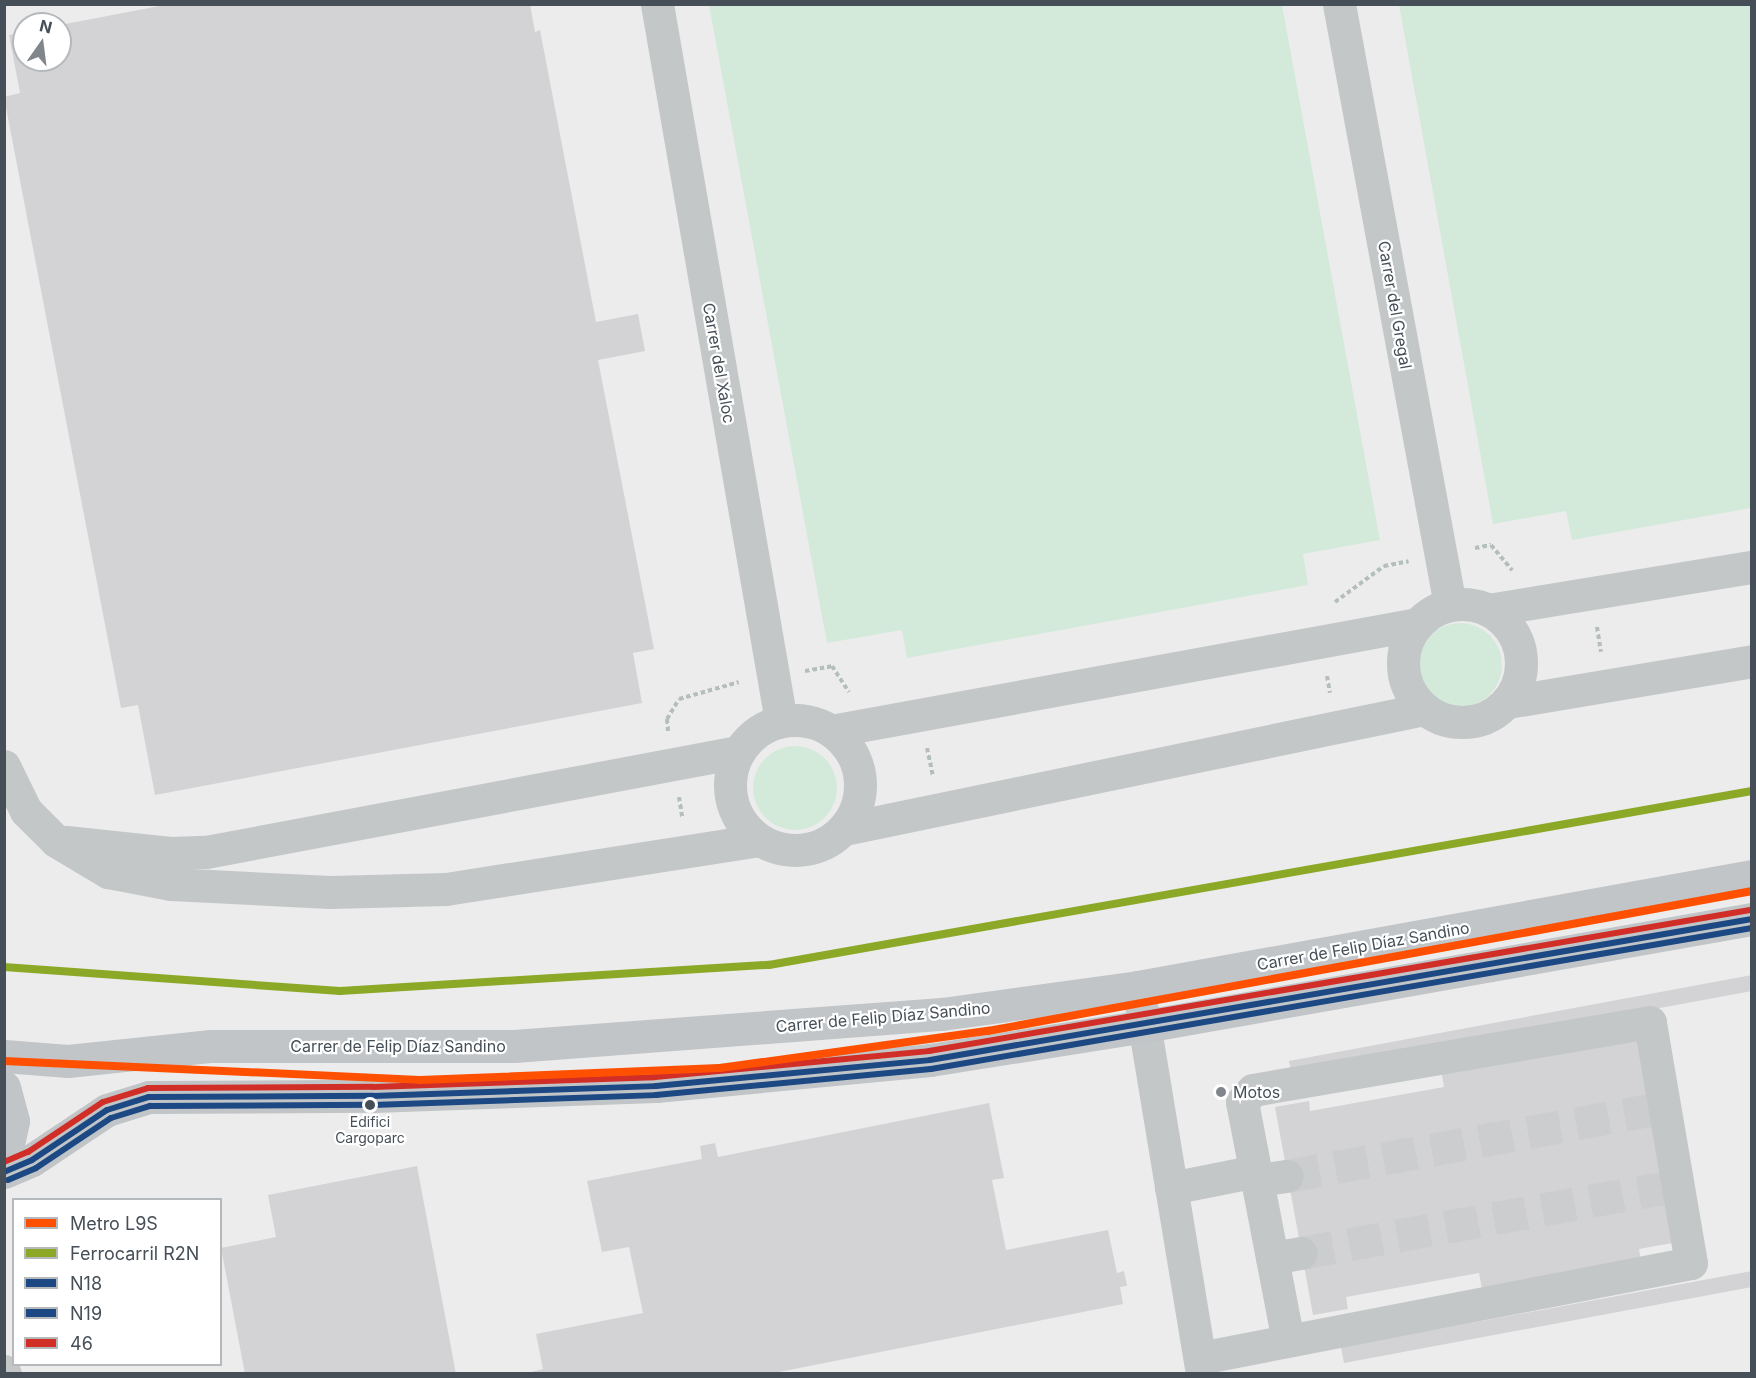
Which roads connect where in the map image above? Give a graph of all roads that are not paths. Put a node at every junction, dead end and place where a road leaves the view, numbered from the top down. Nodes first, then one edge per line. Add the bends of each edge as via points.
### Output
1 (657, 4) edge
2 (1340, 4) edge
3 (1752, 567) edge
4 (1450, 605) junction
5 (1488, 610) junction
6 (1417, 624) junction
7 (1752, 661) edge
8 (1508, 702) junction
9 (1424, 709) junction
10 (781, 721) junction
11 (831, 731) junction
12 (738, 752) junction
13 (4, 766) edge
14 (844, 829) junction
15 (758, 840) junction
16 (56, 841) junction
17 (1752, 876) edge
18 (1752, 919) edge
19 (1138, 987) junction
20 (1145, 1026) junction
21 (4, 1056) edge
22 (4, 1087) edge
23 (4, 1163) edge
24 (4, 1172) edge
25 (1267, 1176) junction
26 (1171, 1188) junction
27 (1288, 1341) junction
28 (1201, 1366) edge

1 - 10 street, Carrer del Xaloc
2 - 4 street, Carrer del Gregal
3 - 5 street
4 - 5 street
4 - 6 street
5 - 8 street via 1503,620 1521,651 1522,669
6 - 9 street via 1402,658 1404,677
6 - 11 street
7 - 8 street
8 - 9 street via 1476,721 1449,721
9 - 14 street
10 - 11 street via 798,720
10 - 12 street via 757,732
11 - 14 street via 847,746 857,766 861,788 856,810
12 - 15 street via 730,770 731,800 744,827
12 - 16 street via 206,852 171,853
13 - 16 street via 26,811
14 - 15 street via 830,841 794,851
15 - 16 street via 446,889 330,892 171,885 108,872
17 - 19 main road, Carrer de Felip Díaz Sandino
18 - 20 main road
19 - 20 street
19 - 21 main road, Carrer de Felip Díaz Sandino via 942,1014 651,1037 480,1046 212,1046 68,1061
20 - 24 main road via 930,1060 656,1086 373,1096 149,1097 107,1110 32,1160
20 - 26 street
22 - 23 main road via 13,1121
25 - 26 street
25 - 27 street via 1287,1255
25 - 27 street via 1242,1102 1253,1090 1650,1022 1659,1108 1691,1263
26 - 28 street
27 - 28 street

